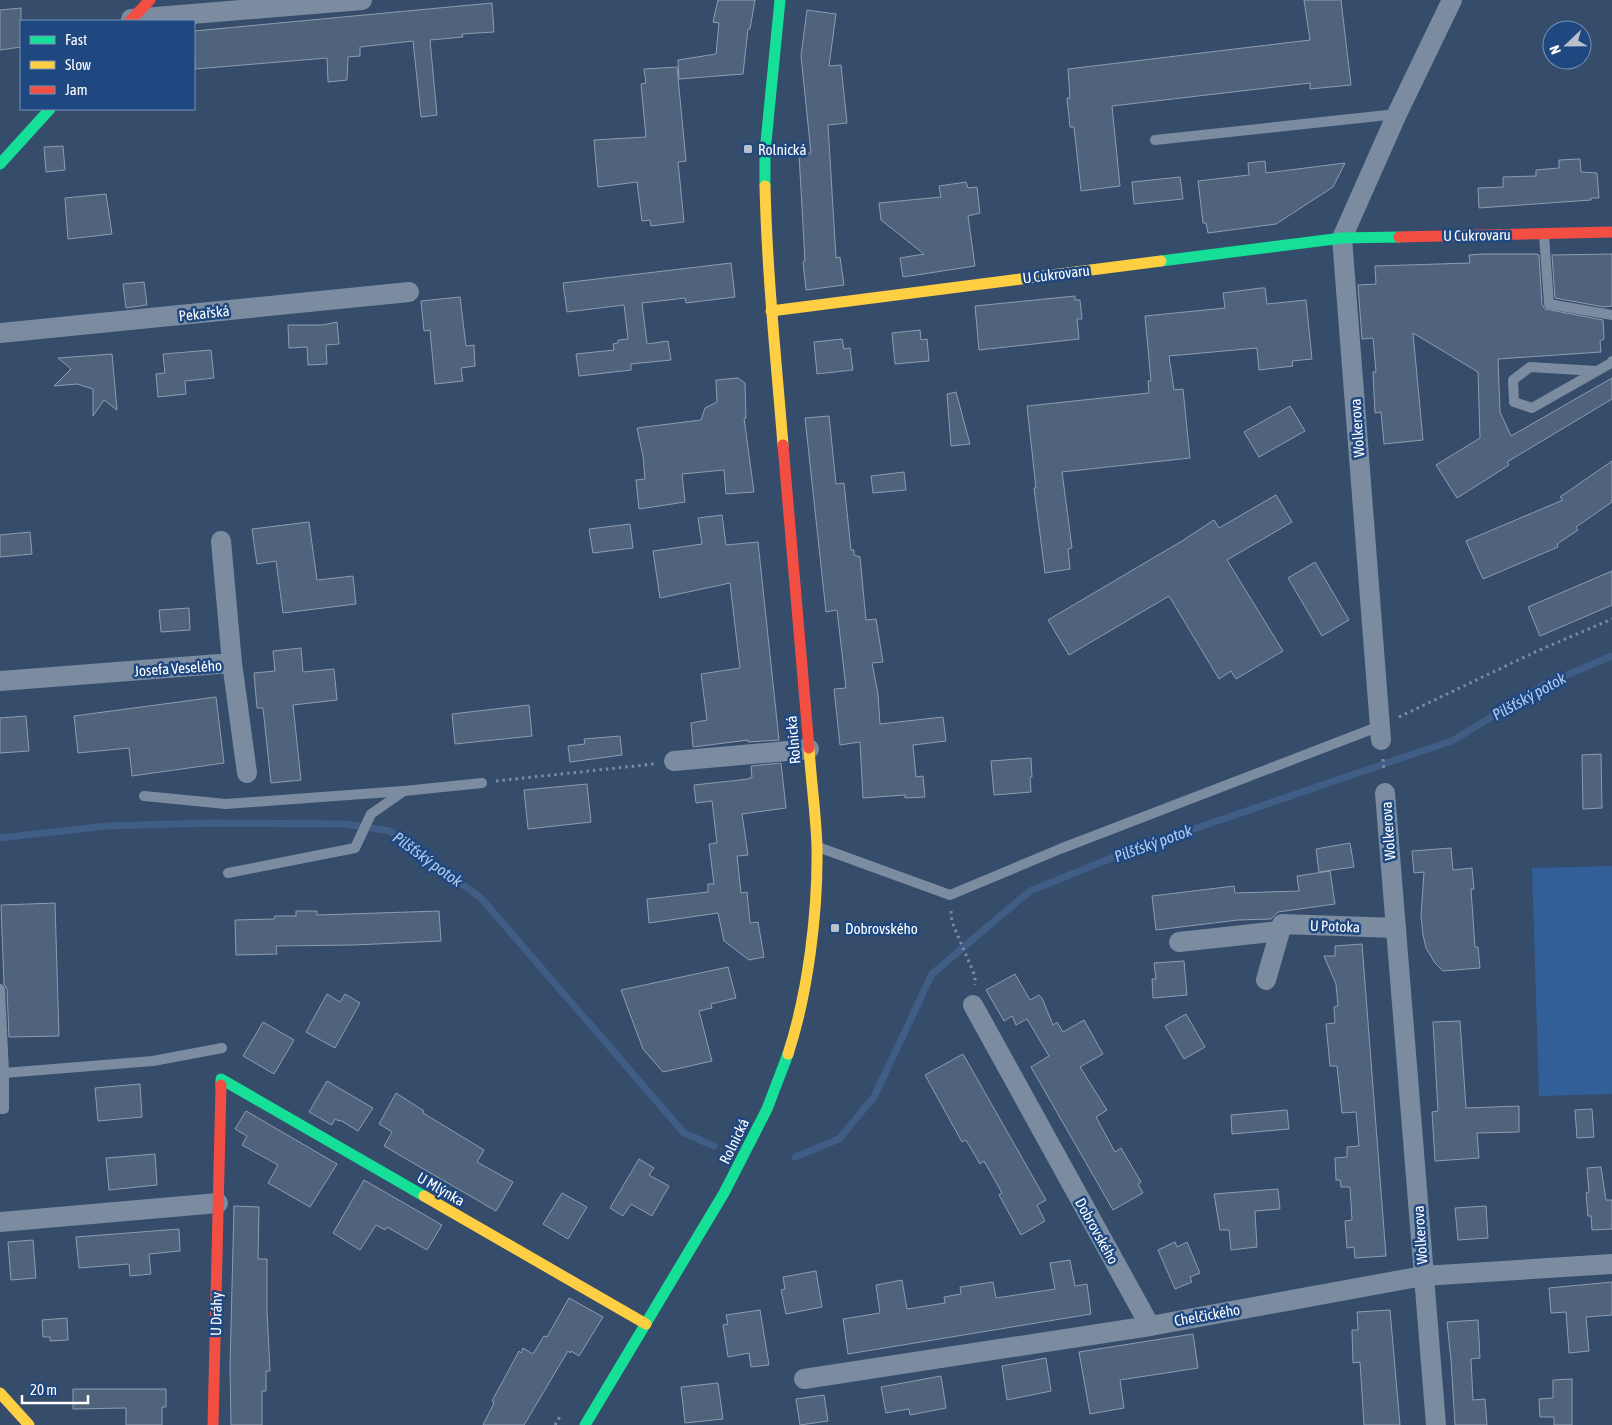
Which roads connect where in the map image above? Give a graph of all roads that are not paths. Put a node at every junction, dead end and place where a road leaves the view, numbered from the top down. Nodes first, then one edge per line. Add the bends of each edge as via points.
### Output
1 (150, 0) edge
2 (362, 0) edge
3 (780, 0) edge
4 (1452, 0) edge
5 (130, 20) edge
6 (49, 110) edge
7 (1397, 114) junction
8 (1155, 140) dead end
9 (0, 164) edge
10 (1612, 232) edge
11 (1544, 234) junction
12 (1342, 238) junction
13 (409, 292) dead end
14 (771, 311) junction
15 (1612, 315) edge
16 (0, 334) edge
17 (1612, 361) edge
18 (1596, 372) junction
19 (221, 540) dead end
20 (232, 663) junction
21 (0, 681) edge
22 (1381, 733) joint
23 (809, 749) junction
24 (674, 761) road end
25 (247, 773) dead end
26 (482, 783) road end
27 (404, 791) junction
28 (1386, 793) road end
29 (144, 796) dead end
30 (817, 847) junction
31 (228, 872) dead end
32 (1396, 928) junction
33 (1280, 931) junction
34 (1179, 942) dead end
35 (1266, 980) dead end
36 (0, 989) edge
37 (973, 1006) dead end
38 (222, 1048) dead end
39 (4, 1073) junction
40 (221, 1079) joint
41 (0, 1109) edge
42 (218, 1204) junction
43 (0, 1222) edge
44 (1612, 1264) edge
45 (1423, 1276) junction
46 (646, 1324) junction
47 (1150, 1326) junction
48 (804, 1379) dead end
49 (0, 1393) edge
50 (29, 1425) edge
51 (213, 1425) edge
52 (585, 1425) edge
53 (1436, 1425) edge

1 - 5 street
2 - 5 street
3 - 14 street, Rolnická via 765,152
4 - 7 street
6 - 9 street
7 - 8 lane
7 - 12 street
10 - 11 street, U Cukrovaru
11 - 12 street, U Cukrovaru
11 - 15 lane via 1549,304
12 - 14 street, U Cukrovaru
12 - 22 street, Wolkerova
13 - 16 street, Pekařská
14 - 23 street, Rolnická
17 - 18 lane
18 - 18 lane via 1532,408 1514,402 1513,380 1530,367
19 - 20 street, Josefa Veselého
20 - 21 street, Josefa Veselého
20 - 25 street
22 - 30 lane via 1060,849 950,895
23 - 24 street
23 - 30 street, Rolnická
26 - 27 lane
27 - 29 lane via 226,804
27 - 31 lane via 371,814 355,848
28 - 32 street, Wolkerova
30 - 46 street, Rolnická via 815,913 807,979 778,1080 743,1159
32 - 33 street, U Potoka via 1282,924
32 - 45 street, Wolkerova
33 - 34 street, U Potoka
33 - 35 street
36 - 39 lane
37 - 47 street, Dobrovského
38 - 39 lane via 153,1061
39 - 41 lane via 4,1109
40 - 42 street, U Dráhy
40 - 46 street, U Mlýnka
42 - 43 street
42 - 51 street, U Dráhy
44 - 45 street, Chelčického
45 - 47 street, Chelčického
45 - 53 street, Wolkerova
46 - 52 street, Rolnická
47 - 48 street, Chelčického
49 - 50 street

